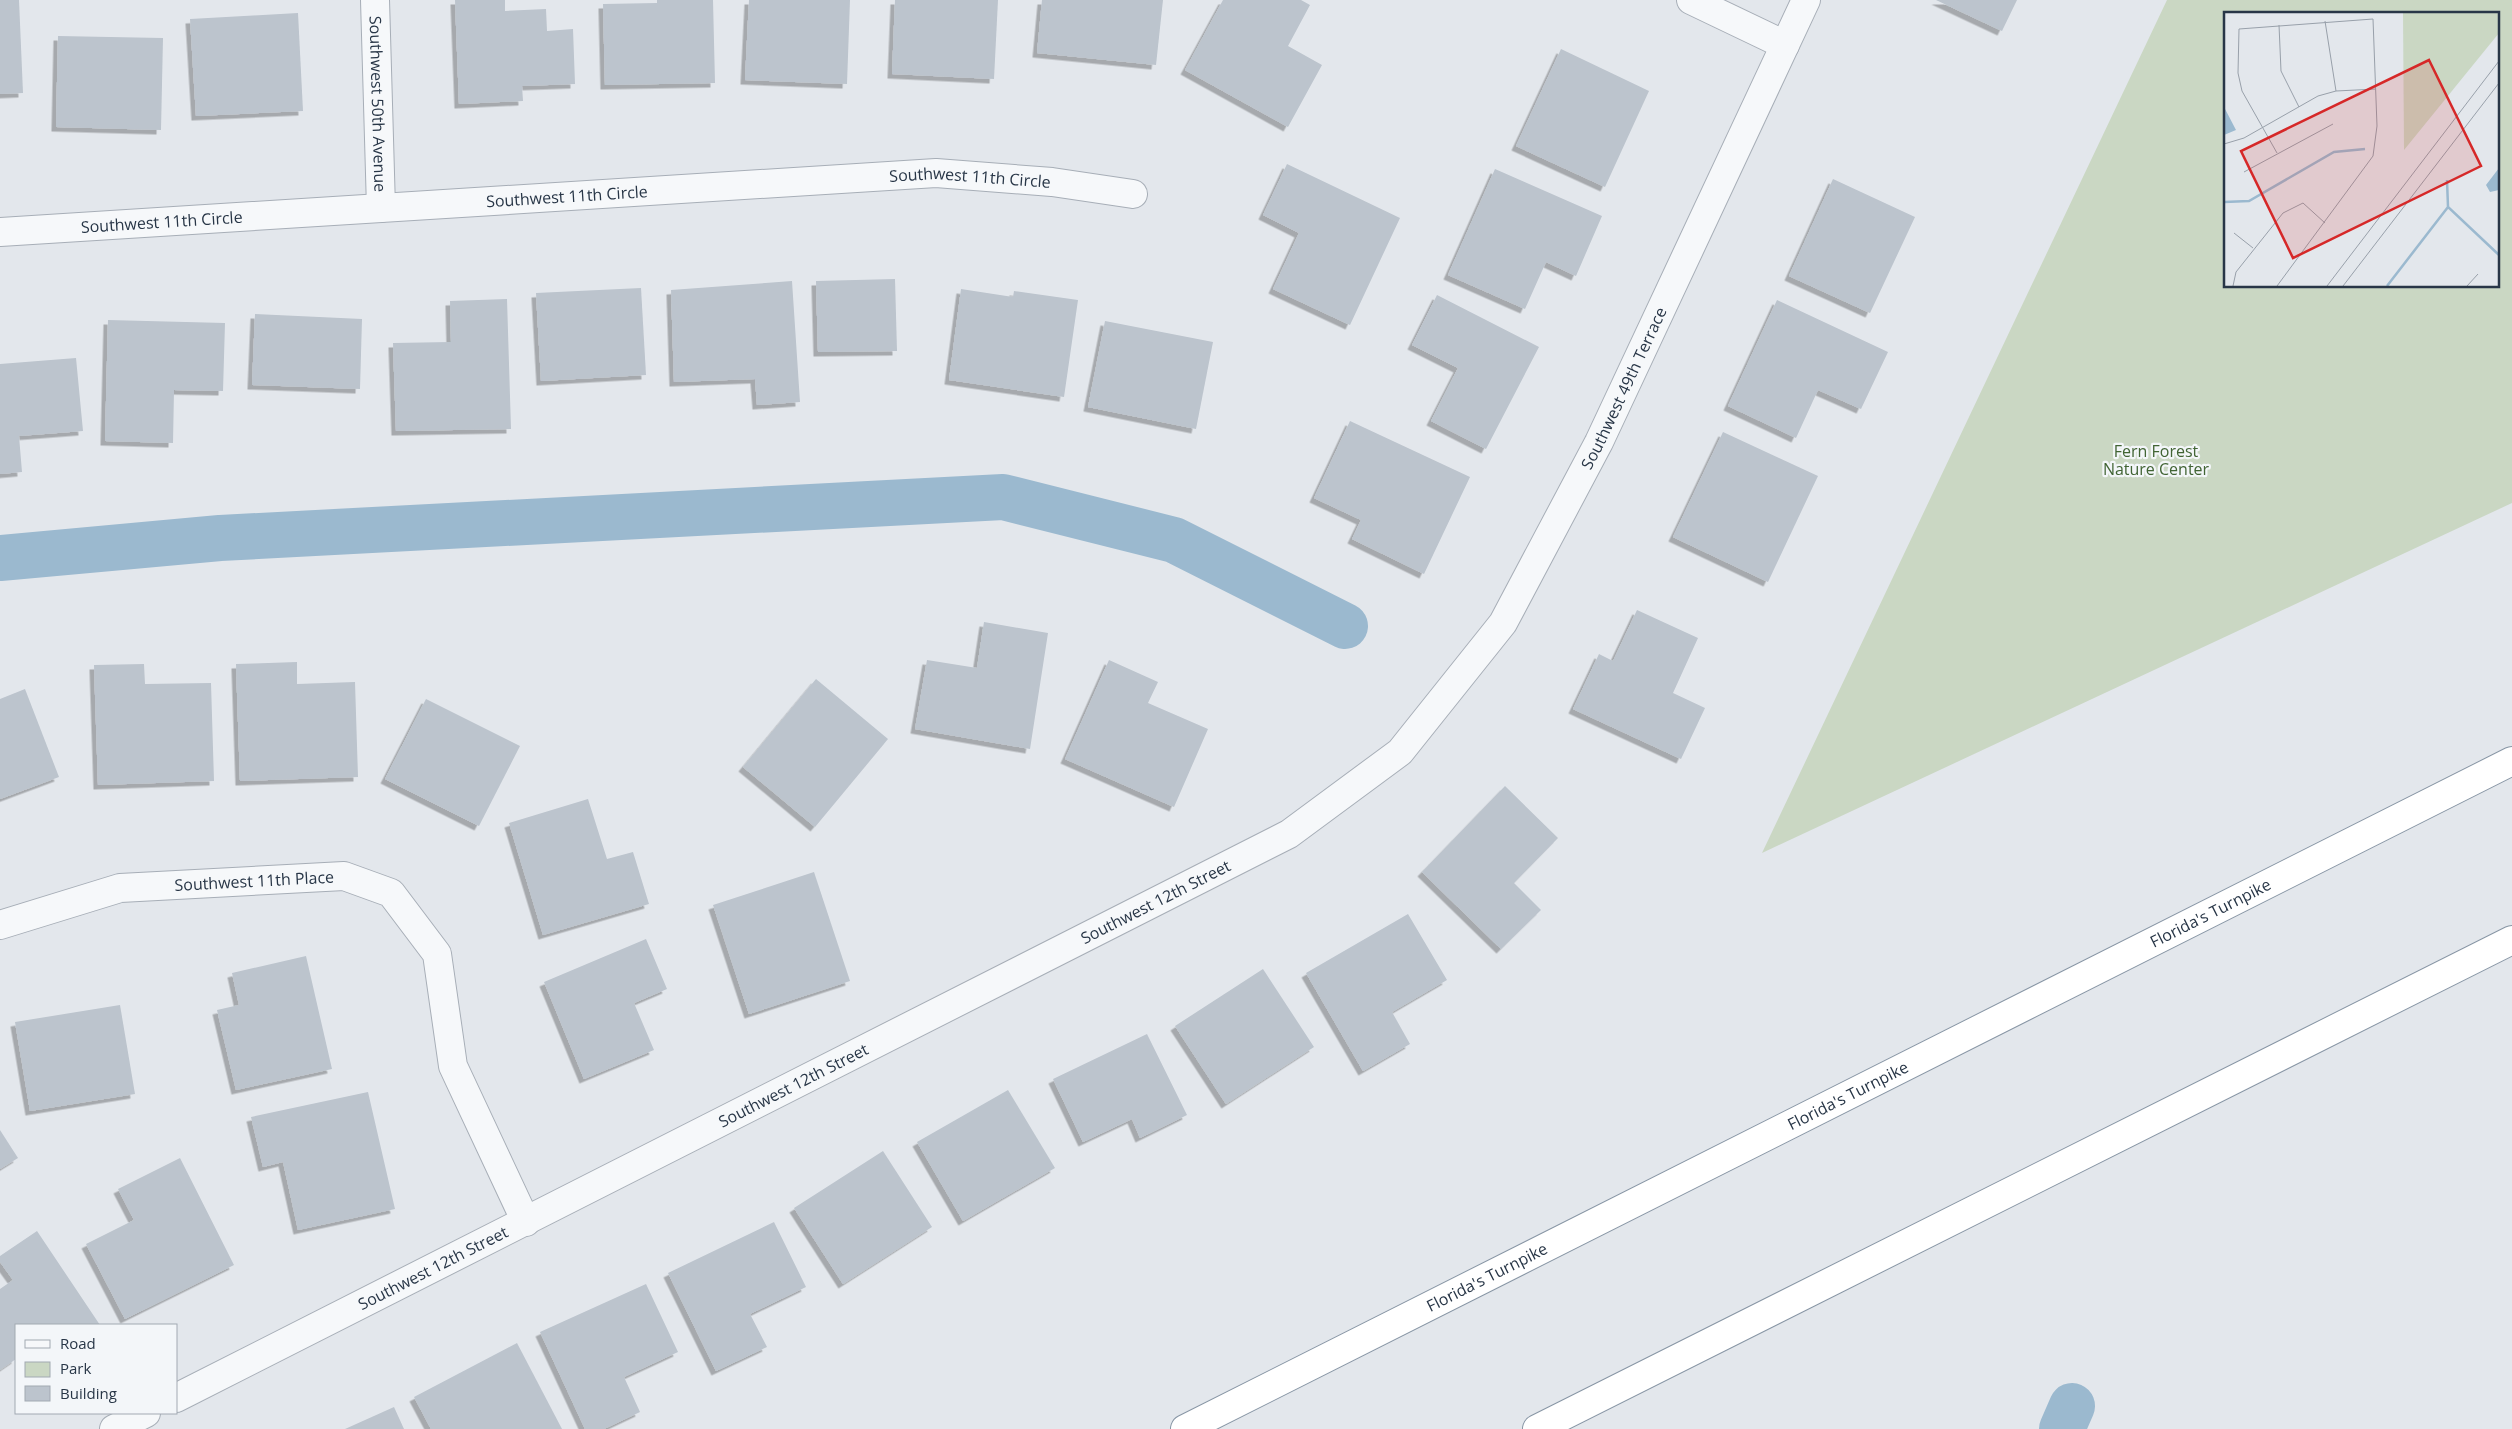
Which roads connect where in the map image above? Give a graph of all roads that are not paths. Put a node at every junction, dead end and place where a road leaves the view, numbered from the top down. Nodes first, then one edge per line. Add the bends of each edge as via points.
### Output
1 (376, 0) edge
2 (1691, 0) edge
3 (1806, 0) edge
4 (1785, 45) junction
5 (1133, 194) dead end
6 (381, 208) junction
7 (0, 232) edge
8 (1400, 752) joint
9 (2512, 761) edge
10 (0, 926) edge
11 (2512, 940) edge
12 (526, 1222) junction
13 (178, 1397) edge
14 (144, 1414) edge
15 (114, 1429) edge
16 (1184, 1429) edge
17 (1537, 1429) edge

1 - 6 street, Southwest 50th Avenue
2 - 4 street
3 - 4 street, Southwest 49th Terrace
4 - 8 street, Southwest 49th Terrace via 1599,442 1503,624
5 - 6 street, Southwest 11th Circle via 1052,182 936,174
6 - 7 street, Southwest 11th Circle
8 - 12 street, Southwest 12th Street via 1288,834
9 - 16 highway, Florida's Turnpike
10 - 12 street, Southwest 11th Place via 120,888 344,876 391,893 437,954 454,1066
11 - 17 highway
12 - 13 street, Southwest 12th Street
14 - 15 street

